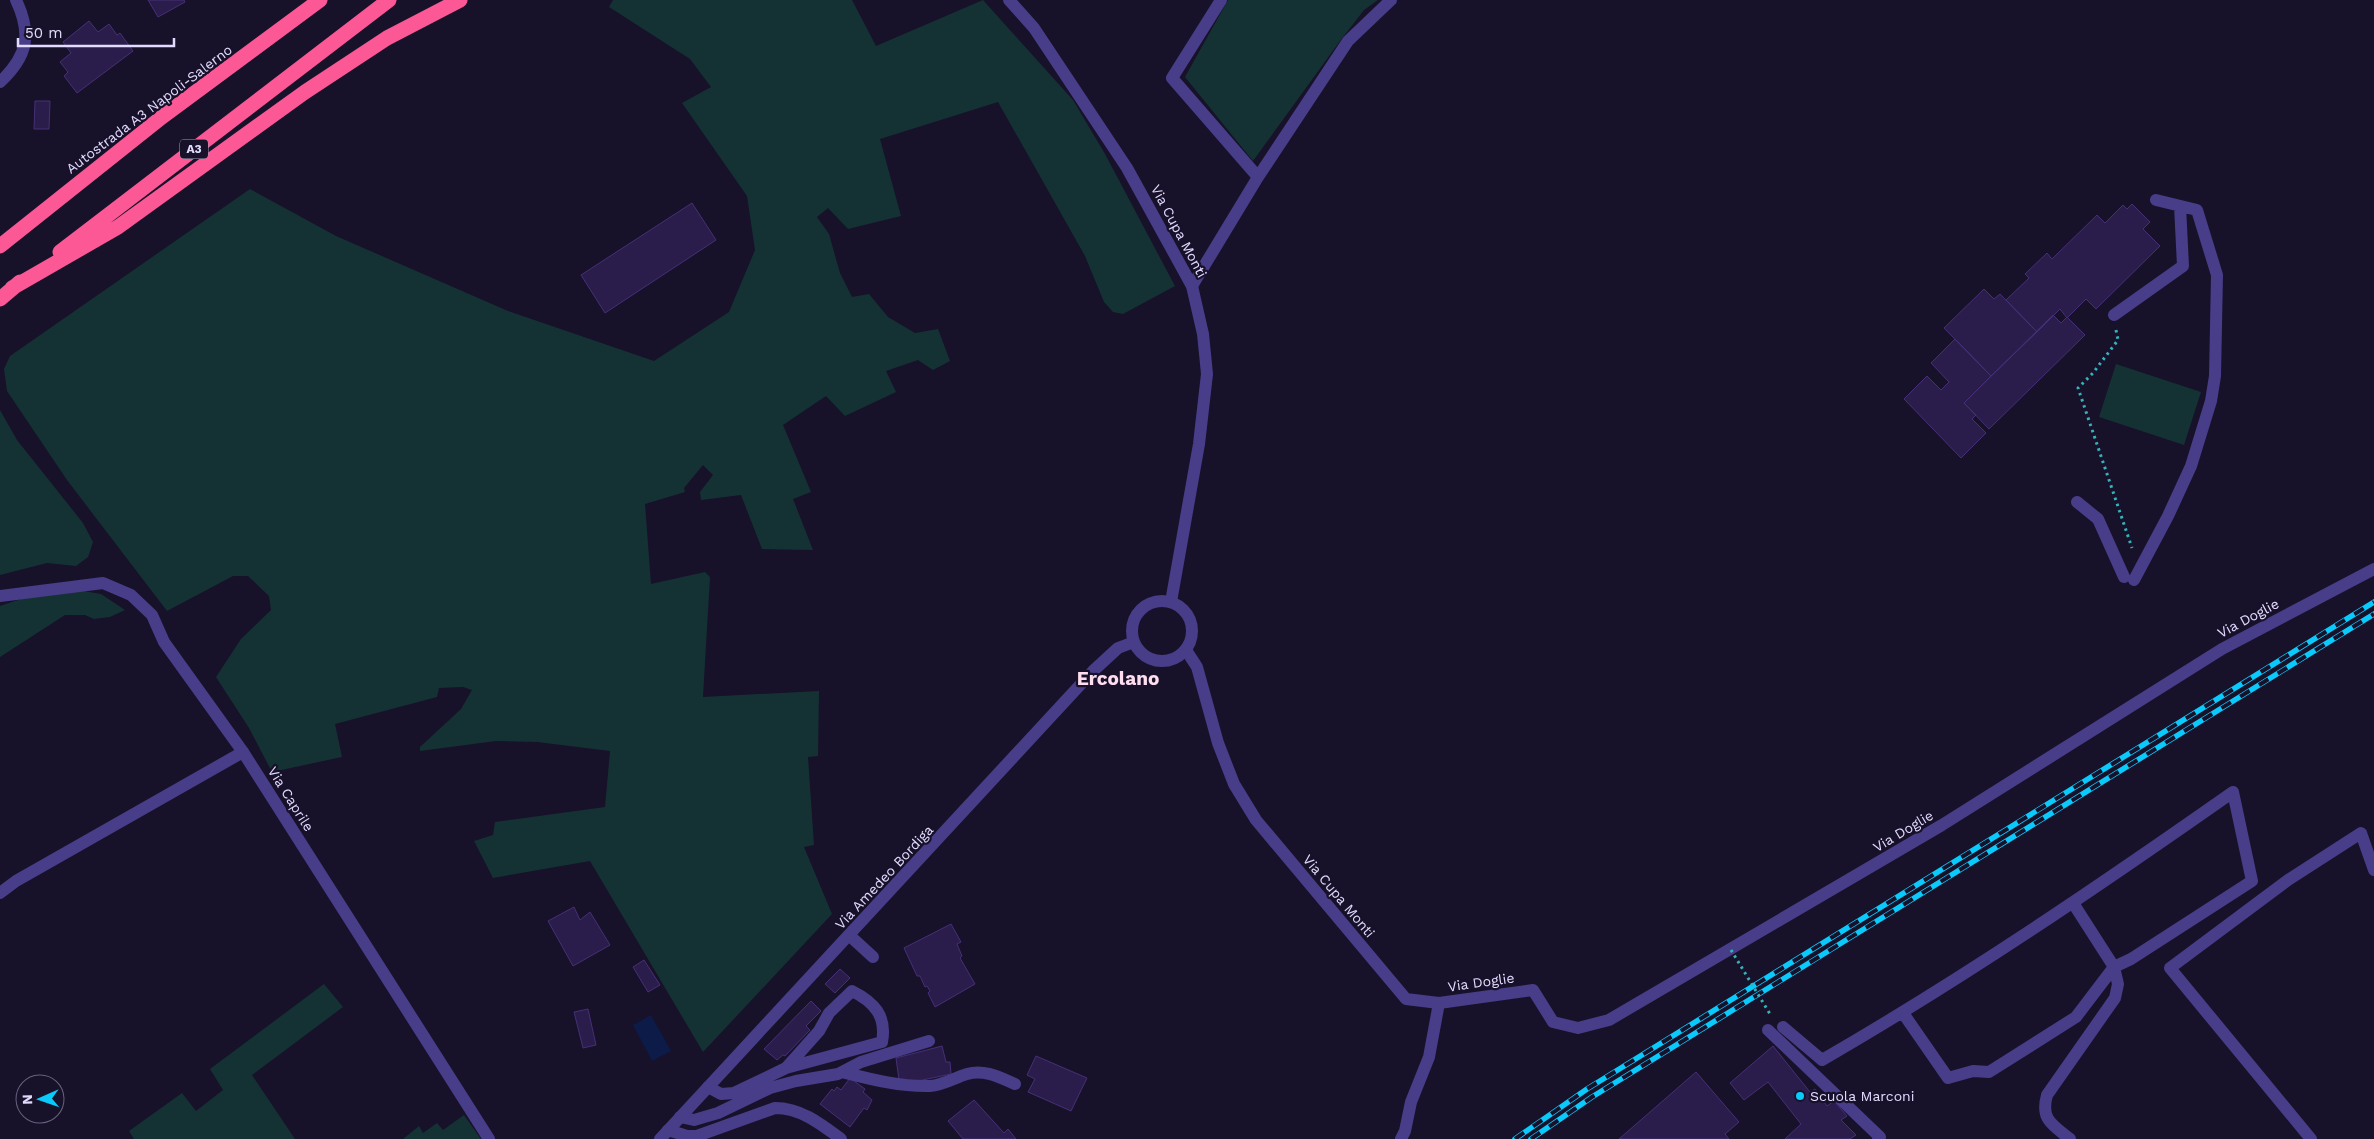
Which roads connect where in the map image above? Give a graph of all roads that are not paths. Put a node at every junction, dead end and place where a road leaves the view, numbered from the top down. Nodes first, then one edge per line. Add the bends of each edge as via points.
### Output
1 (16, 0) edge
2 (320, 0) edge
3 (389, 0) edge
4 (460, 0) edge
5 (1009, 0) edge
6 (1221, 0) edge
7 (1390, 0) edge
8 (0, 82) edge
9 (1258, 177) junction
10 (2156, 200) dead end
11 (2180, 206) junction
12 (0, 246) edge
13 (1192, 286) junction
14 (12, 288) junction
15 (0, 299) edge
16 (2114, 315) dead end
17 (2077, 502) dead end
18 (2374, 568) edge
19 (0, 596) edge
20 (1171, 602) junction
21 (1134, 642) junction
22 (1186, 650) junction
23 (243, 752) junction
24 (2374, 870) edge
25 (0, 893) edge
26 (2073, 904) junction
27 (850, 936) junction
28 (873, 958) dead end
29 (2114, 967) junction
30 (1439, 1003) junction
31 (1903, 1013) junction
32 (1783, 1027) dead end
33 (1768, 1030) dead end
34 (929, 1041) dead end
35 (786, 1068) junction
36 (842, 1072) junction
37 (1015, 1084) dead end
38 (708, 1087) junction
39 (680, 1117) junction
40 (664, 1134) edge
41 (489, 1139) edge
42 (841, 1139) edge
43 (1401, 1139) edge
44 (1878, 1139) edge
45 (2070, 1139) edge
46 (2311, 1139) edge

1 - 8 street via 24,19 25,45 15,68
2 - 12 highway, Autostrada A3 Napoli-Salerno via 162,117
3 - 14 highway, A3
4 - 14 highway via 387,38 305,92 118,227
5 - 13 street, Via Cupa Monti via 1034,28 1127,168
6 - 9 street via 1172,78
7 - 9 street via 1348,41
9 - 13 street
10 - 11 street
11 - 16 street via 2183,266
11 - 17 street via 2197,210 2217,275 2215,376 2211,401 2191,466 2168,516 2129,579 2098,519
13 - 20 street, Via Cupa Monti via 1203,334 1207,374 1199,444
14 - 15 highway, A3
18 - 30 street, Via Doglie via 2222,649 1942,825 1609,1020 1578,1028 1553,1022 1533,990
19 - 23 street, Via Caprile via 104,583 131,596 152,614 164,642
20 - 21 street via 1158,601 1138,612 1133,622
20 - 22 street via 1188,616 1192,628
21 - 22 street via 1143,655 1153,660 1175,658
21 - 27 street, Via Amedeo Bordiga via 1118,648 1093,671
22 - 30 street, Via Cupa Monti via 1197,667 1218,743 1234,784 1256,820 1406,999
23 - 25 street
23 - 41 street, Via Caprile
24 - 46 street via 2361,833 2288,880 2170,968
26 - 29 street
26 - 29 street via 2233,792 2252,881
26 - 31 street
27 - 28 street
27 - 38 street, Via Amedeo Bordiga
29 - 31 street via 2076,1017 1989,1072 1973,1071 1948,1078
29 - 45 street via 2118,984 2115,998 2047,1096 2044,1106 2047,1119
30 - 43 street via 1429,1057
31 - 32 street via 1822,1060
33 - 44 street via 1869,1125 1880,1137
34 - 36 street via 861,1062
35 - 35 street via 882,1042 884,1032 880,1011 868,999 852,991 829,1013 819,1031
35 - 38 street via 734,1092 721,1094
36 - 37 street via 884,1082 931,1086 968,1074 987,1073
36 - 39 street via 770,1088 702,1118
38 - 39 street, Via Amedeo Bordiga
39 - 40 street, Via Amedeo Bordiga
40 - 42 street via 697,1136 775,1108 786,1108 820,1124

